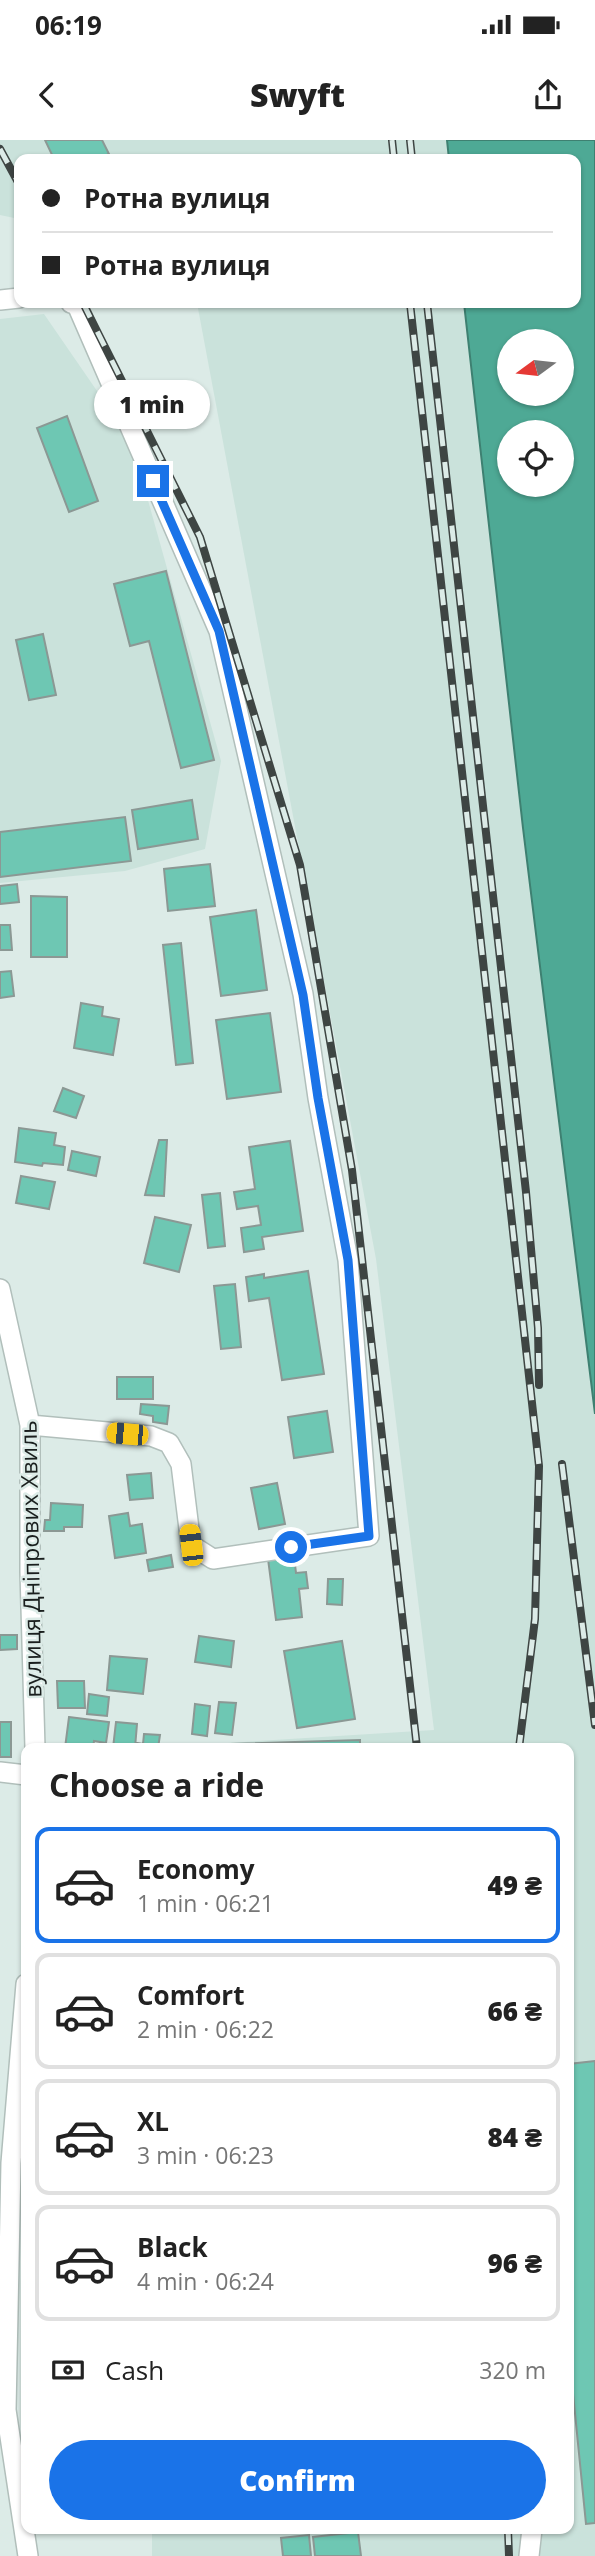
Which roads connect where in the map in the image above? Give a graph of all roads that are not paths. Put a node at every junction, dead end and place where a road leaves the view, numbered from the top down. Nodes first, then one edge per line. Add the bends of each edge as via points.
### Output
1 (78, 308) edge
2 (0, 1290) edge
3 (30, 1425) junction
4 (35, 1743) edge
5 (0, 1772) edge
6 (21, 1774) edge
7 (21, 2044) edge
8 (21, 2510) edge
9 (25, 2534) edge
10 (531, 2534) edge
11 (28, 2556) edge
12 (529, 2556) edge

1 - 3 street via 219,631 303,995 348,1260 369,1536 213,1559 191,1545 181,1464 169,1443 151,1436
2 - 3 street, вулиця Дніпрових Хвиль
3 - 4 street, вулиця Дніпрових Хвиль
5 - 6 street
7 - 8 street via 11,2163 6,2410
9 - 11 street
10 - 12 street

